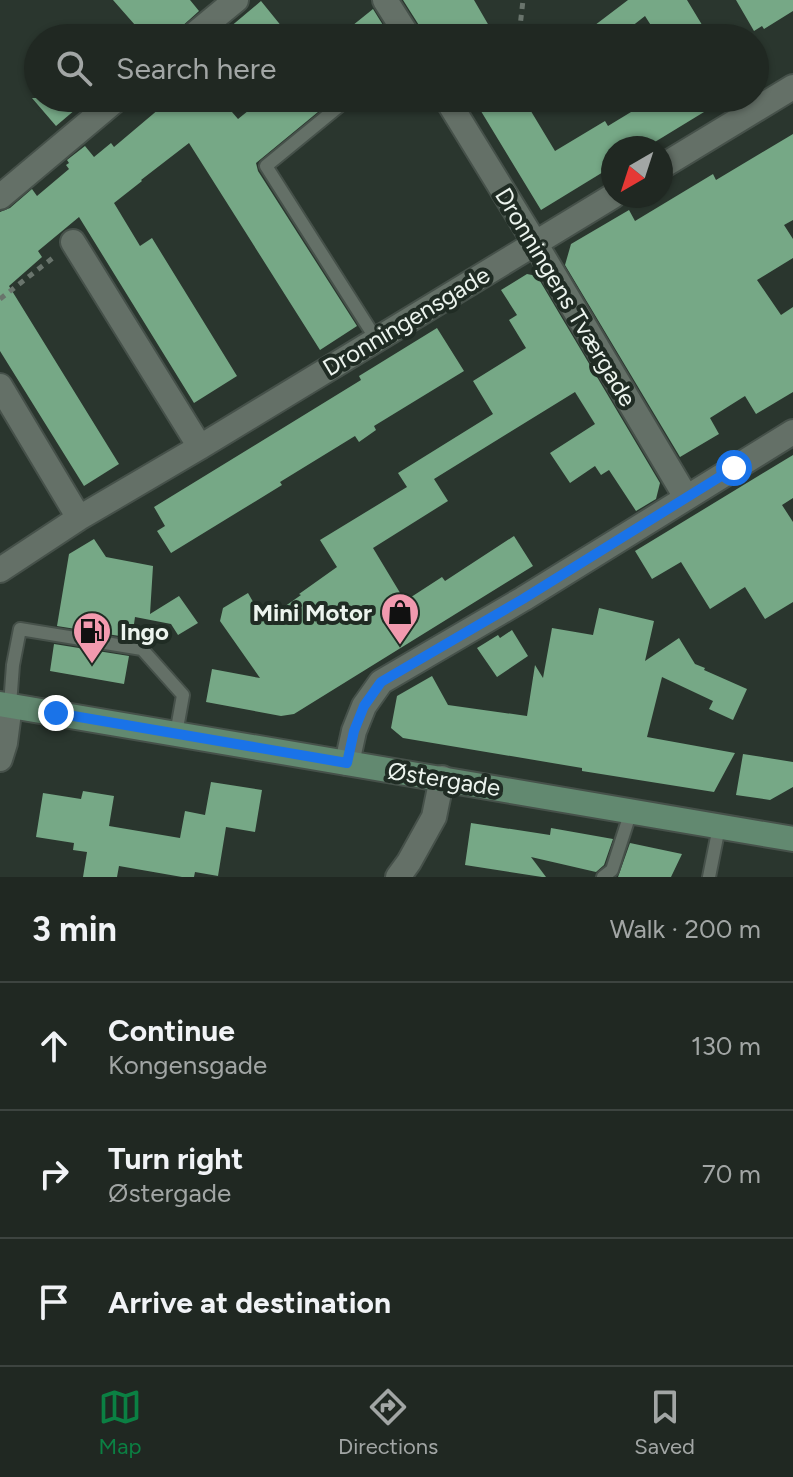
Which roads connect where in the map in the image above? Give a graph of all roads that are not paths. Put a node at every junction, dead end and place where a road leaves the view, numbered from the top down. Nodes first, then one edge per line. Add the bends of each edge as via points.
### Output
1 (236, 0) edge
2 (385, 0) edge
3 (207, 24) edge
4 (400, 24) edge
5 (793, 87) edge
6 (769, 102) edge
7 (101, 112) edge
8 (332, 112) edge
9 (455, 112) edge
10 (752, 112) edge
11 (673, 160) edge
12 (0, 197) edge
13 (601, 203) edge
14 (73, 242) road end
15 (535, 243) junction
16 (376, 339) junction
17 (0, 386) edge
18 (793, 432) edge
19 (200, 447) junction
20 (686, 497) junction
21 (79, 518) junction
22 (0, 570) edge
23 (5, 704) edge
24 (176, 734) junction
25 (0, 759) edge
26 (347, 763) junction
27 (442, 778) junction
28 (631, 811) junction
29 (719, 827) junction
30 (793, 839) edge
31 (398, 877) edge
32 (603, 877) edge
33 (709, 877) edge

1 - 3 street
2 - 4 street
5 - 6 street
7 - 12 street
8 - 16 lane via 266,166
9 - 15 street, Dronningens Tværgade
10 - 11 street
13 - 15 street, Dronningensgade
14 - 19 street
15 - 16 street, Dronningensgade
15 - 20 street, Dronningens Tværgade
16 - 19 street, Dronningensgade
17 - 21 street
18 - 20 street
19 - 21 street, Dronningensgade
20 - 26 street via 381,682 364,706
21 - 22 street, Dronningensgade
23 - 24 main road, Østergade
23 - 24 lane via 20,629 142,649 183,695
23 - 25 street
24 - 26 main road, Østergade
26 - 27 main road, Østergade
27 - 28 main road, Østergade
27 - 31 street via 434,817
28 - 29 main road, Østergade
28 - 32 lane via 612,870
29 - 30 main road, Østergade
29 - 33 lane

